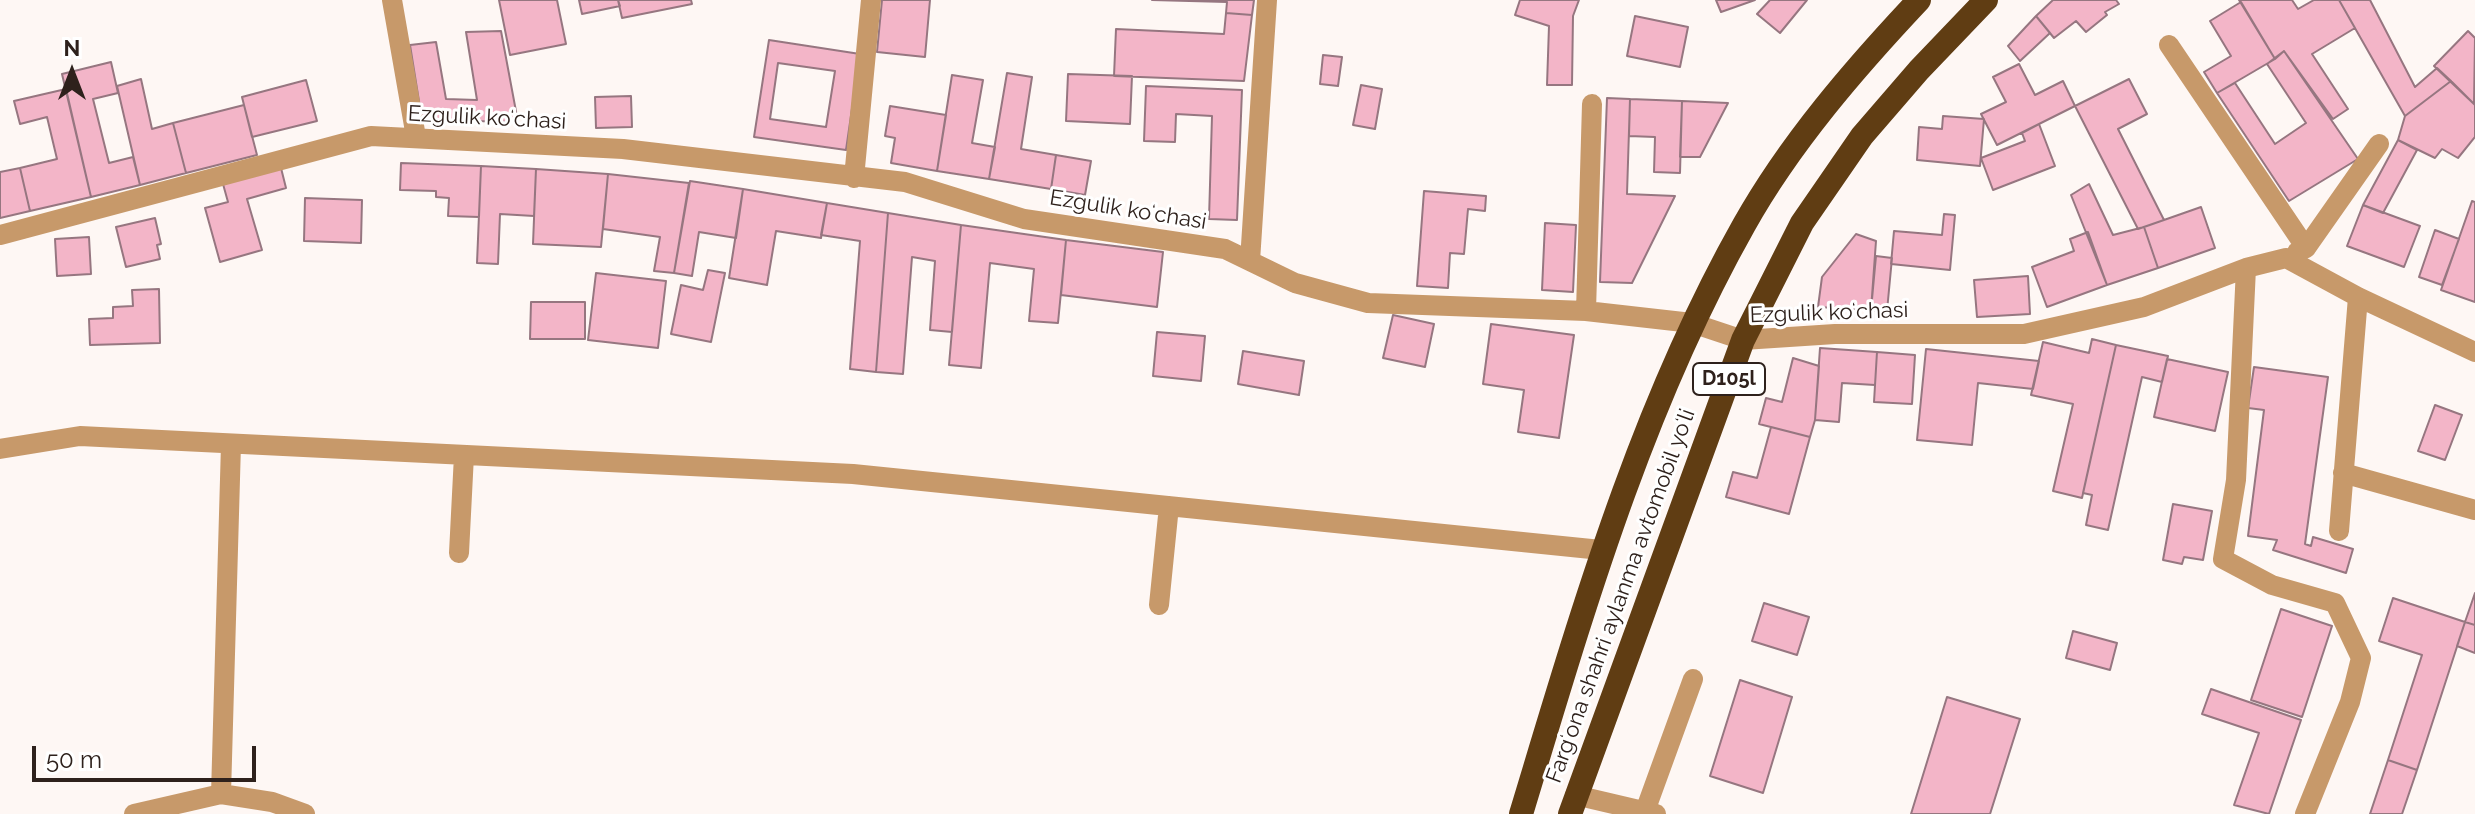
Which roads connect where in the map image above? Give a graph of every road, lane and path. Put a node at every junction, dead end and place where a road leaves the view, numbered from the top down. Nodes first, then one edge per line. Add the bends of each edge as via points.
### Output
1 (392, 0) edge
2 (871, 0) edge
3 (1267, 0) edge
4 (1919, 0) edge
5 (1986, 0) edge
6 (2169, 45) dead end
7 (1592, 104) dead end
8 (416, 137) junction
9 (2379, 144) dead end
10 (854, 178) junction
11 (0, 235) edge
12 (2306, 248) junction
13 (2286, 258) junction
14 (1250, 261) junction
15 (2246, 268) junction
16 (2358, 297) junction
17 (1586, 311) junction
18 (1692, 323) junction
19 (1743, 340) junction
20 (2475, 352) edge
21 (231, 444) junction
22 (0, 449) edge
23 (464, 455) junction
24 (2343, 473) junction
25 (1169, 506) junction
26 (2475, 510) edge
27 (2339, 531) dead end
28 (1601, 550) junction
29 (459, 553) dead end
30 (1159, 605) dead end
31 (1693, 679) dead end
32 (221, 794) junction
33 (1573, 804) edge
34 (1648, 813) edge
35 (134, 814) edge
36 (305, 814) edge
37 (1521, 814) edge
38 (2305, 814) edge

1 - 8 street
2 - 10 street
3 - 14 street
4 - 18 highway, Fargʻona shahri aylanma avtomobil yoʻli / D105l via 1814,121 1745,222
5 - 19 highway, Fargʻona shahri aylanma avtomobil yoʻli / D105l via 1862,136 1802,223
6 - 12 street
7 - 17 street
8 - 10 street, Ezgulik koʻchasi via 623,149
8 - 11 street, Ezgulik koʻchasi via 371,136
9 - 12 street
10 - 14 street, Ezgulik koʻchasi via 905,182 1024,219 1225,249
12 - 13 street, Ezgulik koʻchasi
13 - 15 street, Ezgulik koʻchasi
13 - 16 street
14 - 17 street, Ezgulik koʻchasi via 1295,283 1368,303
15 - 19 street, Ezgulik koʻchasi via 2144,307 2024,334 1835,334
15 - 38 street via 2236,480 2223,559 2272,585 2335,603 2361,658 2350,702
16 - 20 street
16 - 24 street
17 - 18 street, Ezgulik koʻchasi
18 - 19 street, Ezgulik koʻchasi
18 - 28 highway, Fargʻona shahri aylanma avtomobil yoʻli / D105l
19 - 33 highway, Fargʻona shahri aylanma avtomobil yoʻli / D105l
21 - 22 street via 80,436
21 - 23 street
21 - 32 street
23 - 25 street via 853,474
23 - 29 street
24 - 26 street
24 - 27 street
25 - 28 street
25 - 30 street
28 - 37 highway, Fargʻona shahri aylanma avtomobil yoʻli / D105l
31 - 34 street
32 - 35 street
32 - 36 street via 272,802
33 - 34 street

